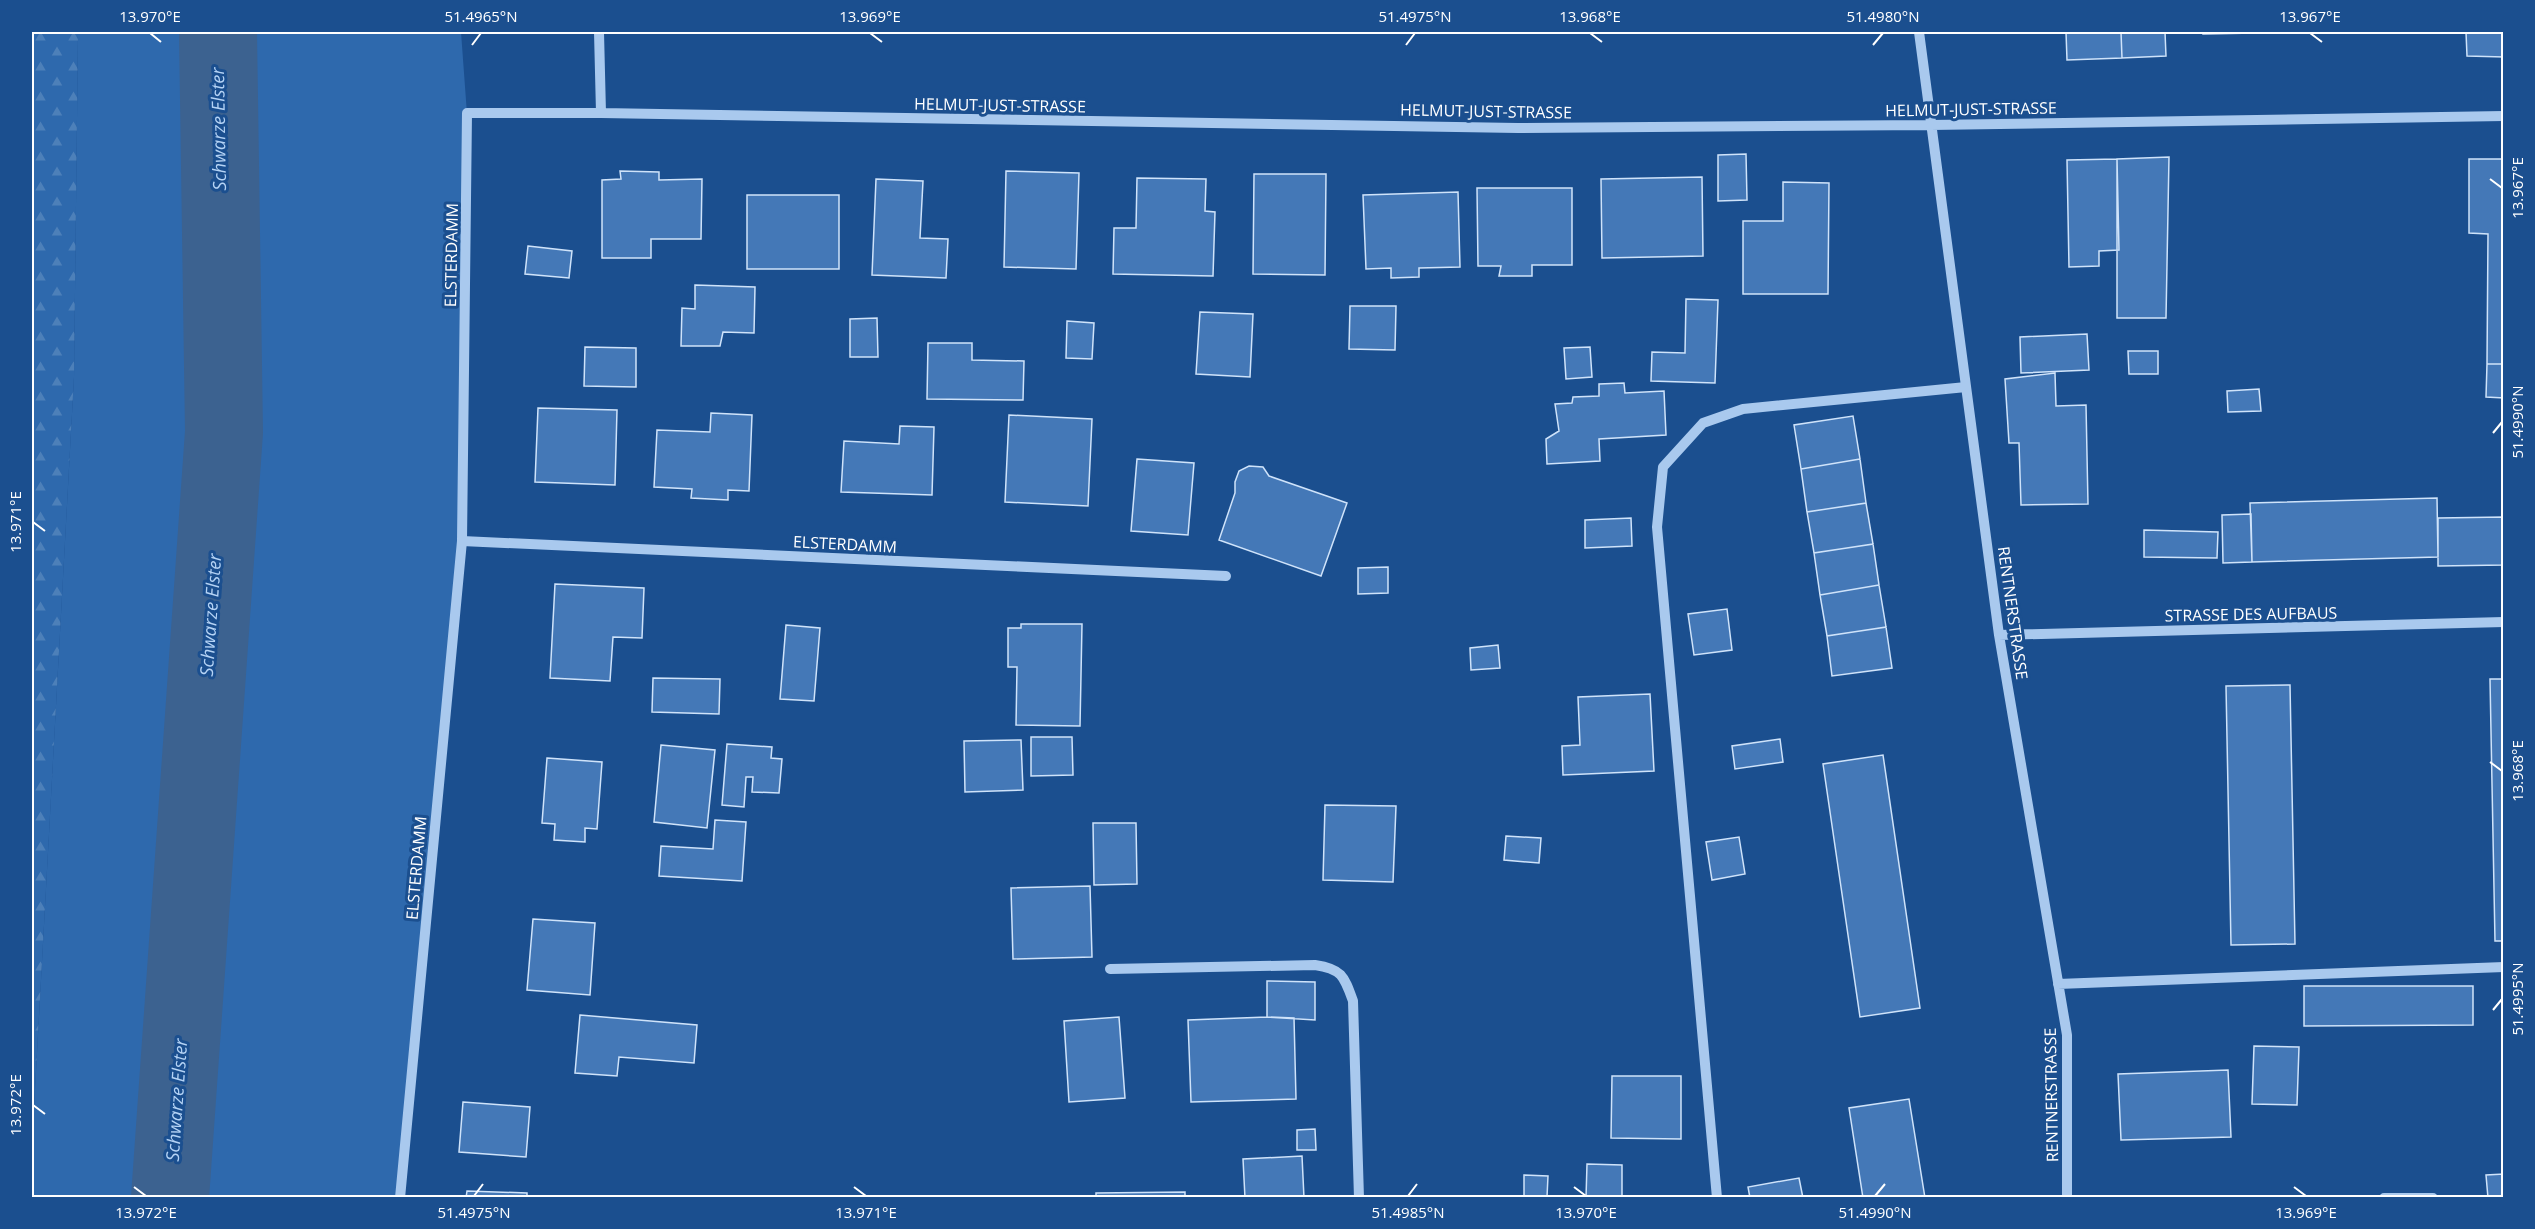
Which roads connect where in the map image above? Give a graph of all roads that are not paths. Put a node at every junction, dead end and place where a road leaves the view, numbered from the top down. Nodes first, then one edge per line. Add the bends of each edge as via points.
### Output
1 (599, 32) edge
2 (1919, 32) edge
3 (601, 113) junction
4 (467, 114) joint
5 (2504, 116) edge
6 (1931, 125) junction
7 (1966, 387) junction
8 (462, 541) junction
9 (1226, 576) dead end
10 (2504, 622) edge
11 (2000, 635) junction
12 (2504, 968) edge
13 (1110, 969) dead end
14 (2058, 984) junction
15 (400, 1197) edge
16 (1359, 1197) edge
17 (1717, 1197) edge
18 (2067, 1197) edge
19 (2384, 1197) edge
20 (2433, 1197) edge

1 - 3 street
2 - 6 street, RENTNERSTRASSE
3 - 4 street, HELMUT-JUST-STRASSE
3 - 6 street, HELMUT-JUST-STRASSE via 1518,128
4 - 8 street, ELSTERDAMM
5 - 6 street, HELMUT-JUST-STRASSE
6 - 7 street, RENTNERSTRASSE
7 - 11 street, RENTNERSTRASSE
7 - 17 street via 1743,409 1702,423 1663,467 1657,527
8 - 9 street, ELSTERDAMM
8 - 15 street, ELSTERDAMM
10 - 11 street, STRASSE DES AUFBAUS
11 - 14 street, RENTNERSTRASSE
12 - 14 street
13 - 16 street via 1315,965 1332,968 1345,978 1353,1001
14 - 18 street, RENTNERSTRASSE via 2067,1035
19 - 20 street

